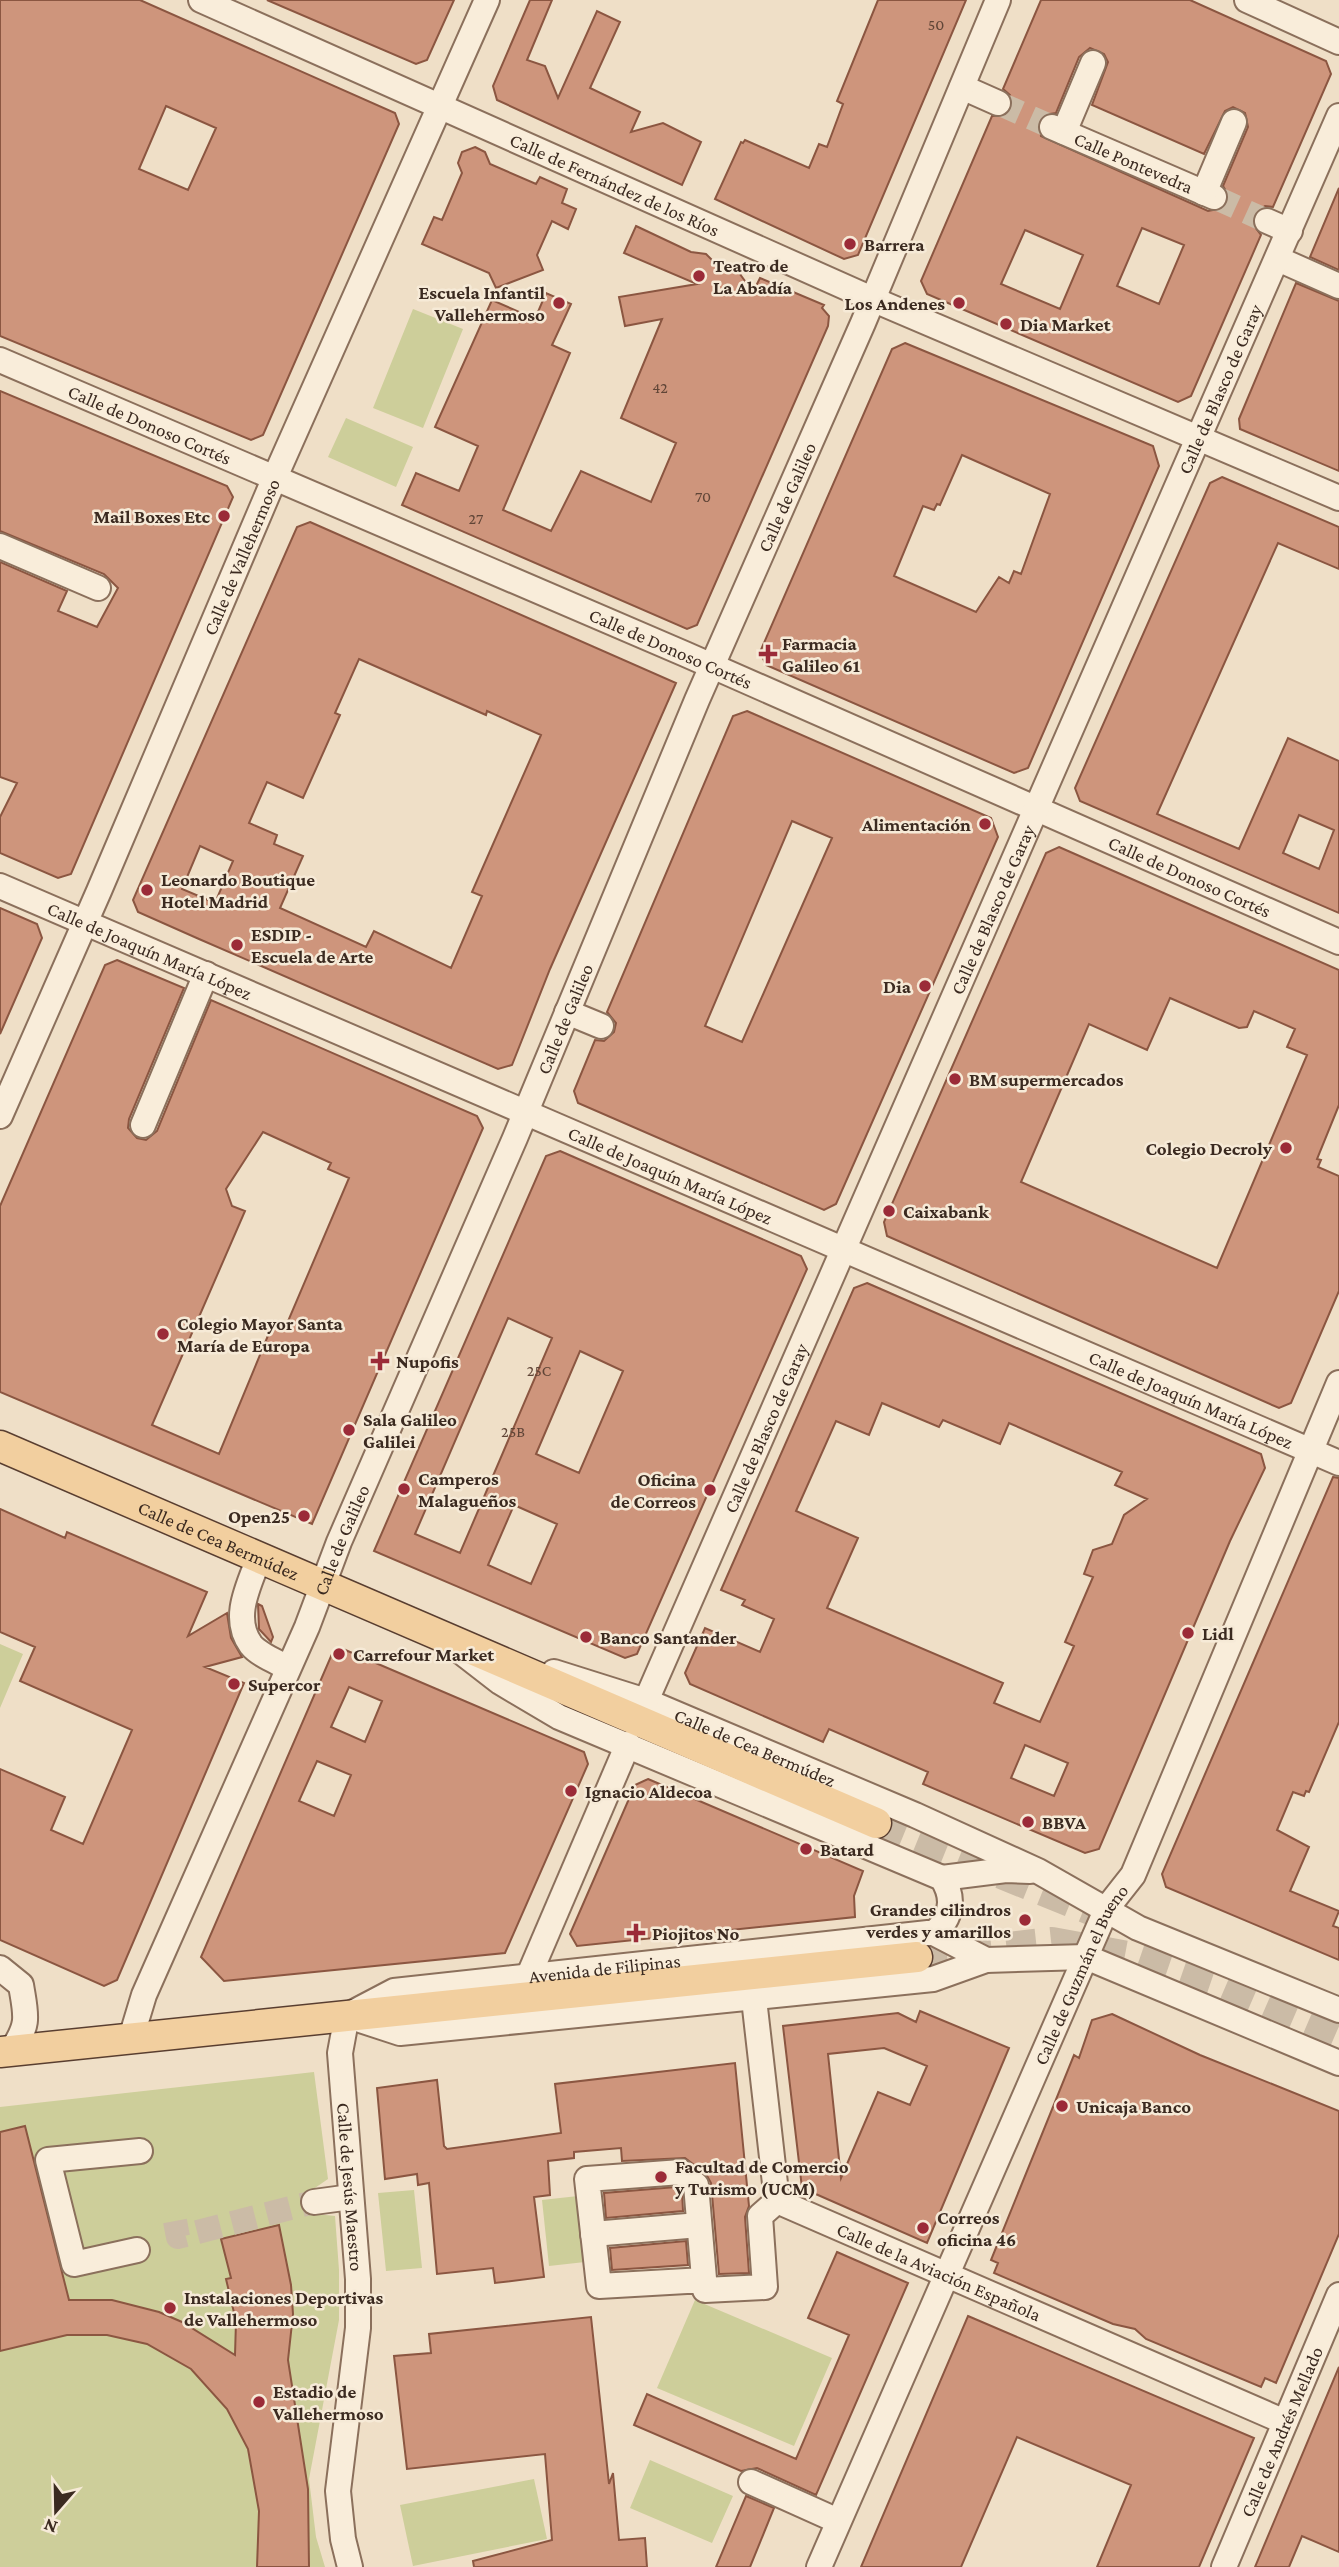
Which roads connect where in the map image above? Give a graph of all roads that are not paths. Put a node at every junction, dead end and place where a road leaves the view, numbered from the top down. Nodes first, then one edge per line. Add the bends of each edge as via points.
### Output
1 (201, 0) edge
2 (487, 0) edge
3 (998, 0) edge
4 (1247, 0) edge
5 (1339, 42) edge
6 (1093, 64) dead end
7 (962, 87) junction
8 (998, 103) tunnel mouth
9 (440, 106) junction
10 (1339, 116) edge
11 (1234, 122) dead end
12 (1278, 259) junction
13 (1339, 286) edge
14 (872, 299) junction
15 (0, 360) edge
16 (1199, 438) junction
17 (275, 477) junction
18 (1339, 498) edge
19 (0, 546) edge
20 (98, 589) dead end
21 (713, 666) junction
22 (1037, 809) junction
23 (0, 886) edge
24 (86, 921) junction
25 (1339, 942) edge
26 (206, 974) junction
27 (567, 1012) junction
28 (601, 1026) dead end
29 (525, 1114) junction
30 (0, 1116) edge
31 (143, 1125) dead end
32 (844, 1249) junction
33 (1339, 1383) edge
34 (0, 1446) edge
35 (1311, 1451) junction
36 (1339, 1463) edge
37 (260, 1558) junction
38 (322, 1584) junction
39 (438, 1633) junction
40 (466, 1645) junction
41 (289, 1668) junction
42 (646, 1701) junction
43 (628, 1744) junction
44 (876, 1823) tunnel mouth
45 (1038, 1871) junction
46 (942, 1878) junction
47 (1107, 1908) junction
48 (934, 1933) junction
49 (917, 1957) tunnel mouth
50 (1086, 1957) junction
51 (986, 1961) junction
52 (0, 1968) edge
53 (529, 1975) junction
54 (754, 1999) junction
55 (1339, 2010) edge
56 (347, 2015) junction
57 (131, 2038) junction
58 (6, 2051) edge
59 (1339, 2063) edge
60 (140, 2151) dead end
61 (351, 2197) junction
62 (777, 2201) junction
63 (314, 2202) tunnel mouth
64 (699, 2225) junction
65 (593, 2234) junction
66 (137, 2250) dead end
67 (947, 2273) junction
68 (704, 2280) junction
69 (1339, 2295) edge
70 (1285, 2422) junction
71 (751, 2482) dead end
72 (838, 2521) junction
73 (350, 2567) edge
74 (818, 2567) edge
75 (1224, 2567) edge

1 - 9 street, Calle de Fernández de los Ríos
2 - 9 street, Calle de Vallehermoso
3 - 7 street, Calle de Galileo
4 - 5 street
6 - 11 street, Calle Pontevedra via 1058,129 1209,195
7 - 8 street
7 - 14 street, Calle de Galileo
9 - 14 street, Calle de Fernández de los Ríos
9 - 17 street, Calle de Vallehermoso
10 - 12 street, Calle de Blasco de Garay via 1279,226
12 - 13 street
12 - 16 street, Calle de Blasco de Garay
14 - 16 street, Calle de Fernández de los Ríos
14 - 21 street, Calle de Galileo
15 - 17 street, Calle de Donoso Cortés
16 - 18 street, Calle de Fernández de los Ríos
16 - 22 street, Calle de Blasco de Garay
17 - 21 street, Calle de Donoso Cortés
17 - 24 street, Calle de Vallehermoso
19 - 20 street
21 - 22 street, Calle de Donoso Cortés
21 - 27 street, Calle de Galileo
22 - 25 street, Calle de Donoso Cortés
22 - 32 street, Calle de Blasco de Garay
23 - 24 street, Calle de Joaquín María López
24 - 26 street, Calle de Joaquín María López
24 - 30 street, Calle de Vallehermoso
26 - 29 street, Calle de Joaquín María López
26 - 31 street
27 - 28 street
27 - 29 street, Calle de Galileo
29 - 32 street, Calle de Joaquín María López
29 - 38 street, Calle de Galileo
32 - 35 street, Calle de Joaquín María López
32 - 42 street, Calle de Blasco de Garay
33 - 35 street, Calle de Guzmán el Bueno
34 - 37 main road, Calle de Cea Bermúdez
35 - 36 street, Calle de Joaquín María López
35 - 47 street, Calle de Guzmán el Bueno via 1133,1875
37 - 38 main road, Calle de Cea Bermúdez
37 - 41 street via 244,1598 241,1625 252,1647
38 - 39 main road, Calle de Cea Bermúdez
38 - 41 street, Calle de Galileo
39 - 40 main road, Calle de Cea Bermúdez
39 - 43 street, Calle de Cea Bermúdez via 500,1682 547,1710
40 - 42 street, Calle de Cea Bermúdez
40 - 44 main road, Calle de Cea Bermúdez
41 - 57 street, Calle de Galileo via 144,1995
42 - 45 street, Calle de Cea Bermúdez
43 - 46 street, Calle de Cea Bermúdez
43 - 53 street
45 - 46 street, Calle de Cea Bermúdez
45 - 47 street, Calle de Cea Bermúdez
46 - 48 street via 951,1905 943,1926
47 - 50 street, Calle de Guzmán el Bueno
47 - 55 street, Calle de Cea Bermúdez via 1138,1928
48 - 51 street
48 - 53 street, Avenida de Filipinas
49 - 56 main road, Avenida de Filipinas
50 - 51 street, Avenida de Filipinas
50 - 59 street
50 - 67 street, Calle de Guzmán el Bueno
51 - 54 street, Avenida de Filipinas via 933,1979
52 - 58 street via 21,1985 23,1996 25,2031
53 - 56 street, Avenida de Filipinas via 394,1991
54 - 56 street, Avenida de Filipinas via 400,2033
54 - 62 street
56 - 57 main road, Avenida de Filipinas
56 - 61 street, Calle de Jesús Maestro via 340,2053
57 - 58 main road, Avenida de Filipinas
60 - 66 street via 48,2160 74,2264
61 - 63 street
61 - 73 street, Calle de Jesús Maestro via 358,2328 338,2491
62 - 67 street, Calle de la Aviación Española
62 - 68 street via 760,2216 765,2287 705,2290
64 - 65 street
64 - 65 street via 696,2185 681,2172 587,2179
64 - 68 street
65 - 68 street via 599,2286
67 - 70 street, Calle de la Aviación Española
67 - 72 street, Calle de Guzmán el Bueno
69 - 70 street, Calle de Andrés Mellado
70 - 75 street, Calle de Andrés Mellado
71 - 72 street
72 - 74 street, Calle de Guzmán el Bueno

